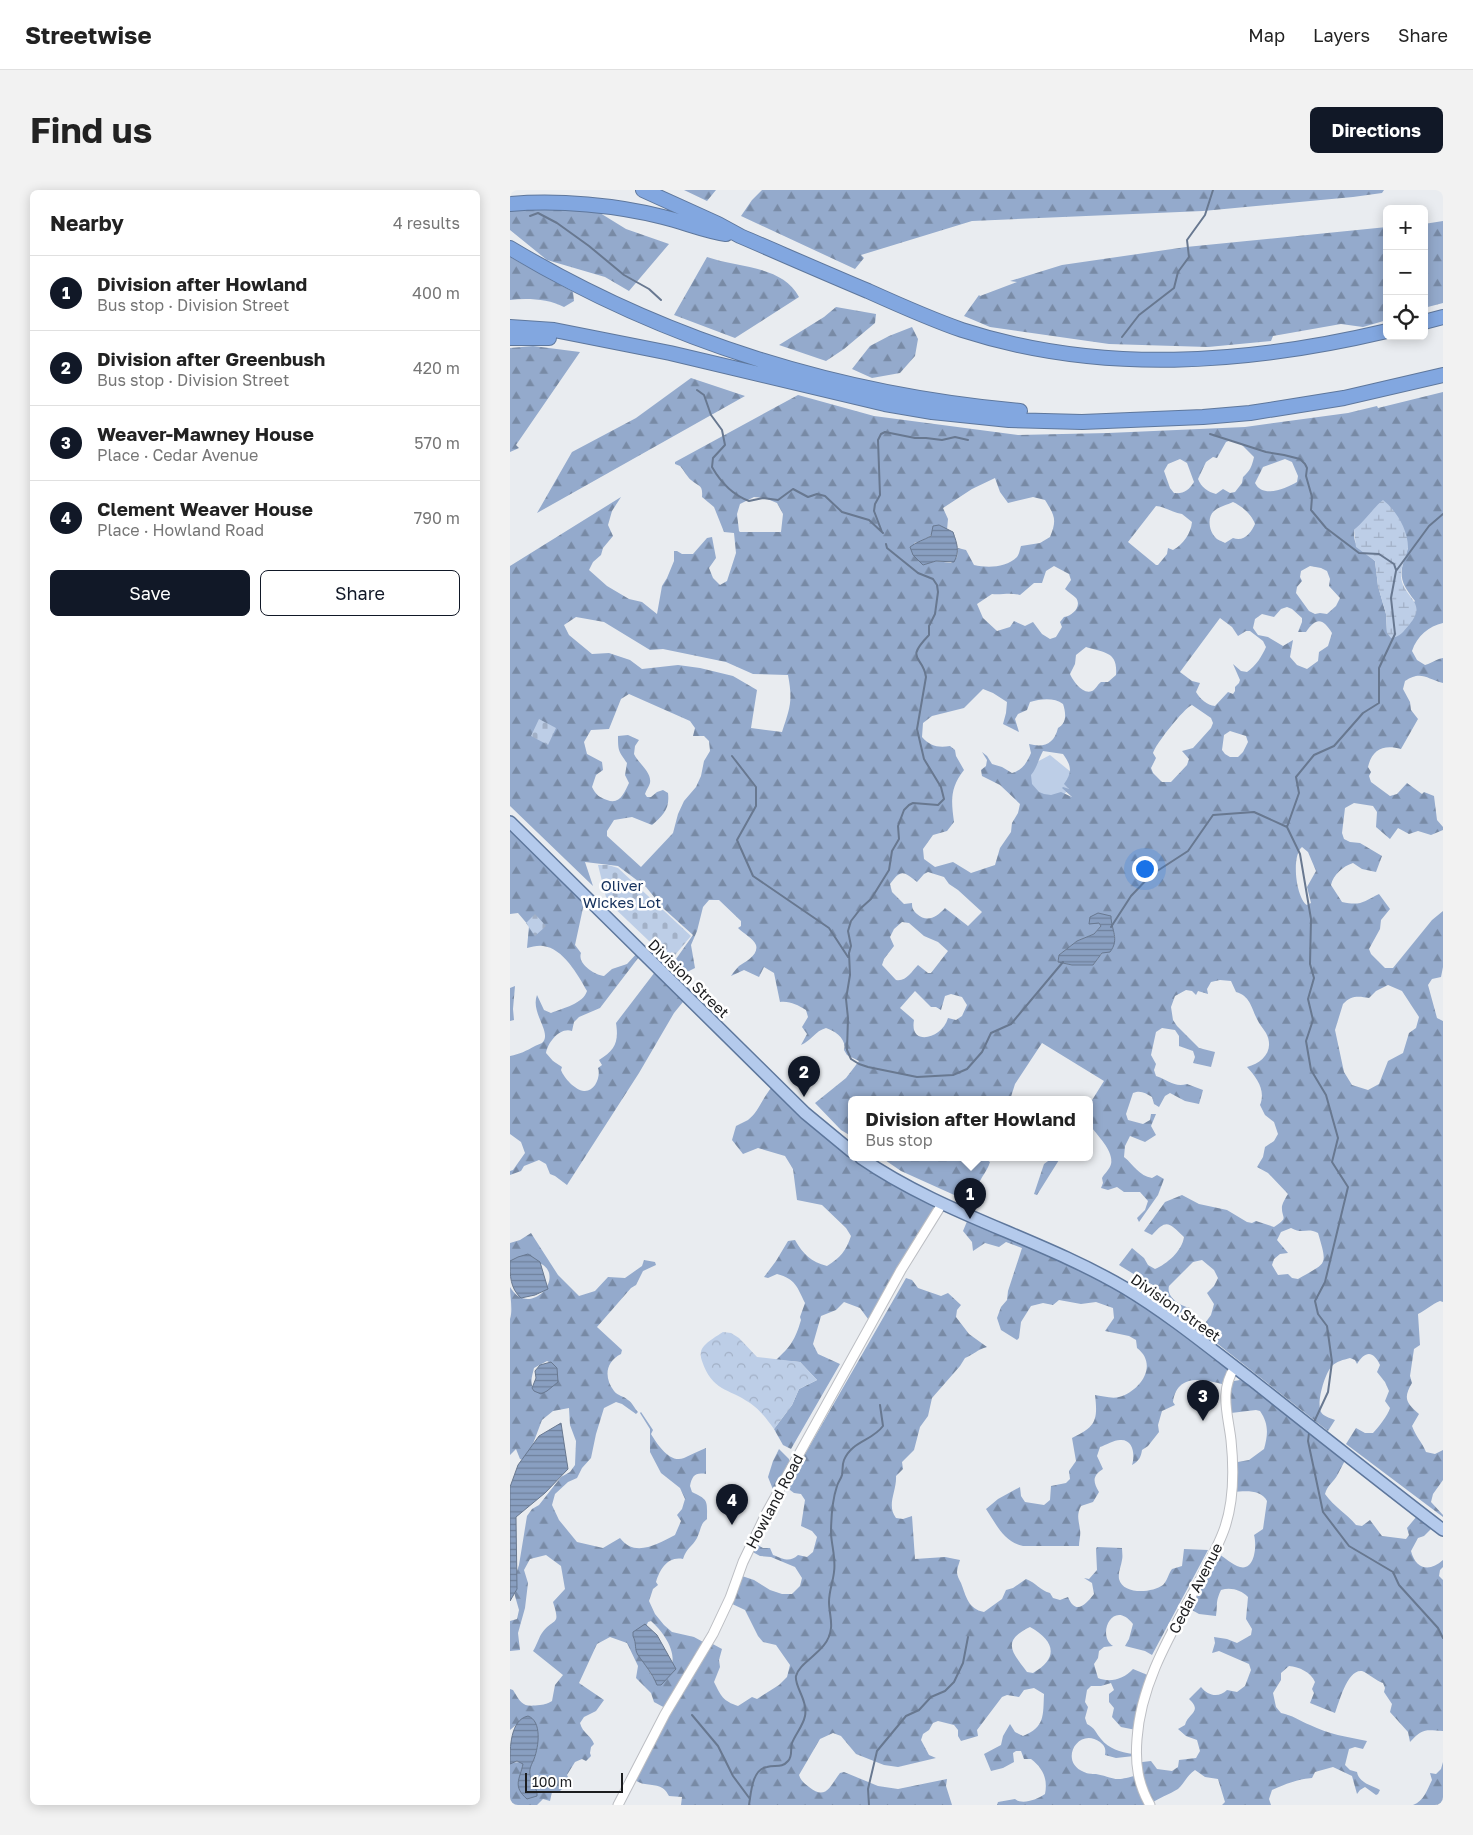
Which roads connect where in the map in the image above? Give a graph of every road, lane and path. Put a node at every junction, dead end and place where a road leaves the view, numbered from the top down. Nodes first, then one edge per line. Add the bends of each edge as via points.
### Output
1 (643, 190) edge
2 (510, 204) edge
3 (740, 236) junction
4 (510, 248) edge
5 (1443, 317) edge
6 (1428, 321) edge
7 (510, 327) edge
8 (1383, 332) edge
9 (510, 338) edge
10 (638, 347) junction
11 (1443, 376) edge
12 (1156, 419) junction
13 (510, 822) edge
14 (848, 1149) edge
15 (865, 1161) edge
16 (942, 1204) junction
17 (1234, 1367) junction
18 (1443, 1530) edge
19 (618, 1805) edge
20 (1150, 1805) edge

1 - 3 highway
2 - 3 highway via 559,203 631,210
3 - 8 highway via 940,322 1006,342 1075,355 1146,360 1216,358 1309,346
4 - 12 highway via 589,291 661,324 727,349 818,377 912,397 987,408
5 - 6 highway
7 - 10 highway via 554,330
9 - 10 highway via 554,338
10 - 12 highway via 932,412 1058,422
11 - 12 highway via 1298,407
13 - 14 main road, Division Street via 805,1113
15 - 16 main road, Division Street
16 - 17 main road, Division Street via 1000,1227 1113,1282 1161,1310
16 - 19 street, Howland Road via 785,1478 751,1544 713,1634 665,1714
17 - 18 main road, Division Street
17 - 20 street, Cedar Avenue via 1226,1382 1225,1394 1232,1449 1232,1488 1225,1527 1159,1656 1142,1709 1136,1764

